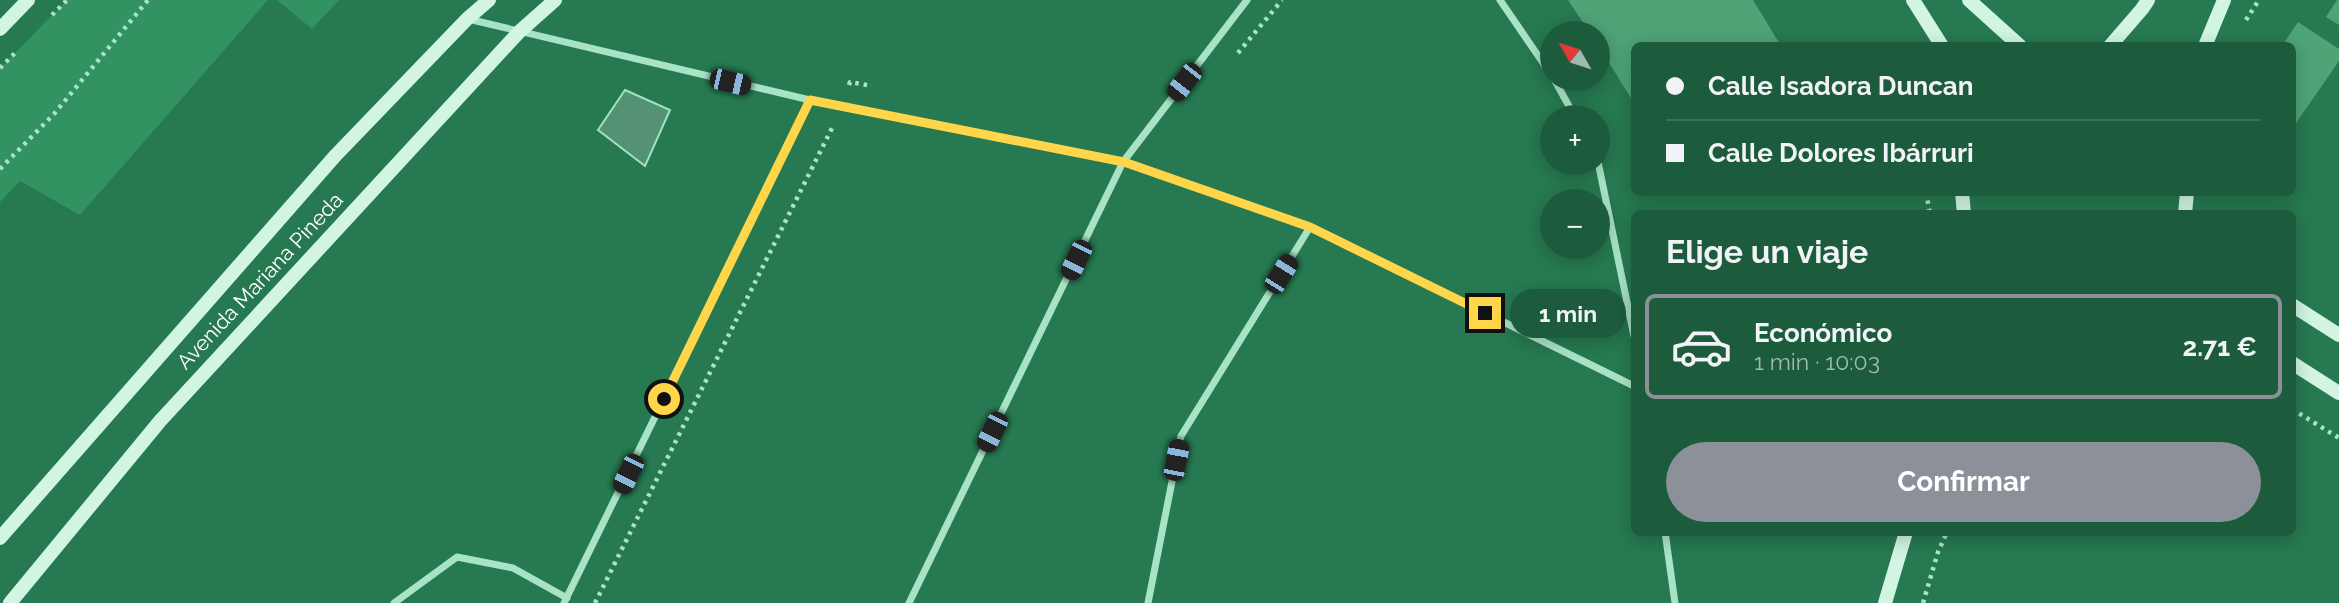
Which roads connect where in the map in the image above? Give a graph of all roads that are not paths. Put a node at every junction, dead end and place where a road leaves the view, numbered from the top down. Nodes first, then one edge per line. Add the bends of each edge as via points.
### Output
1 (28, 0) edge
2 (489, 0) edge
3 (555, 0) edge
4 (1247, 0) edge
5 (1500, 0) edge
6 (1913, 0) edge
7 (1969, 0) edge
8 (2148, 0) edge
9 (2224, 0) edge
10 (467, 19) junction
11 (0, 29) edge
12 (519, 32) junction
13 (1939, 42) edge
14 (2016, 42) edge
15 (2113, 42) edge
16 (2207, 42) edge
17 (1540, 58) edge
18 (810, 100) junction
19 (1124, 162) junction
20 (1601, 175) edge
21 (1310, 227) junction
22 (2296, 308) edge
23 (1631, 322) edge
24 (2339, 334) edge
25 (2296, 366) edge
26 (1631, 385) edge
27 (2339, 393) edge
28 (1666, 536) edge
29 (1905, 536) edge
30 (0, 538) edge
31 (566, 601) edge
32 (10, 603) edge
33 (394, 603) edge
34 (909, 603) edge
35 (1148, 603) edge
36 (1675, 603) edge
37 (1885, 603) edge

1 - 11 street
2 - 10 street, Avenida Mariana Pineda
3 - 12 street, Avenida Mariana Pineda
4 - 19 street
5 - 17 street
6 - 13 street
7 - 14 street
8 - 15 street
9 - 16 street
10 - 12 street
10 - 30 street, Avenida Mariana Pineda via 335,156
12 - 18 street
12 - 32 street, Avenida Mariana Pineda via 160,421
18 - 19 street
18 - 31 street
19 - 21 street
19 - 34 street
20 - 23 street
21 - 26 street
21 - 35 street via 1181,436
22 - 24 street
25 - 27 street
28 - 36 street
29 - 37 street
31 - 33 street via 513,568 457,557

